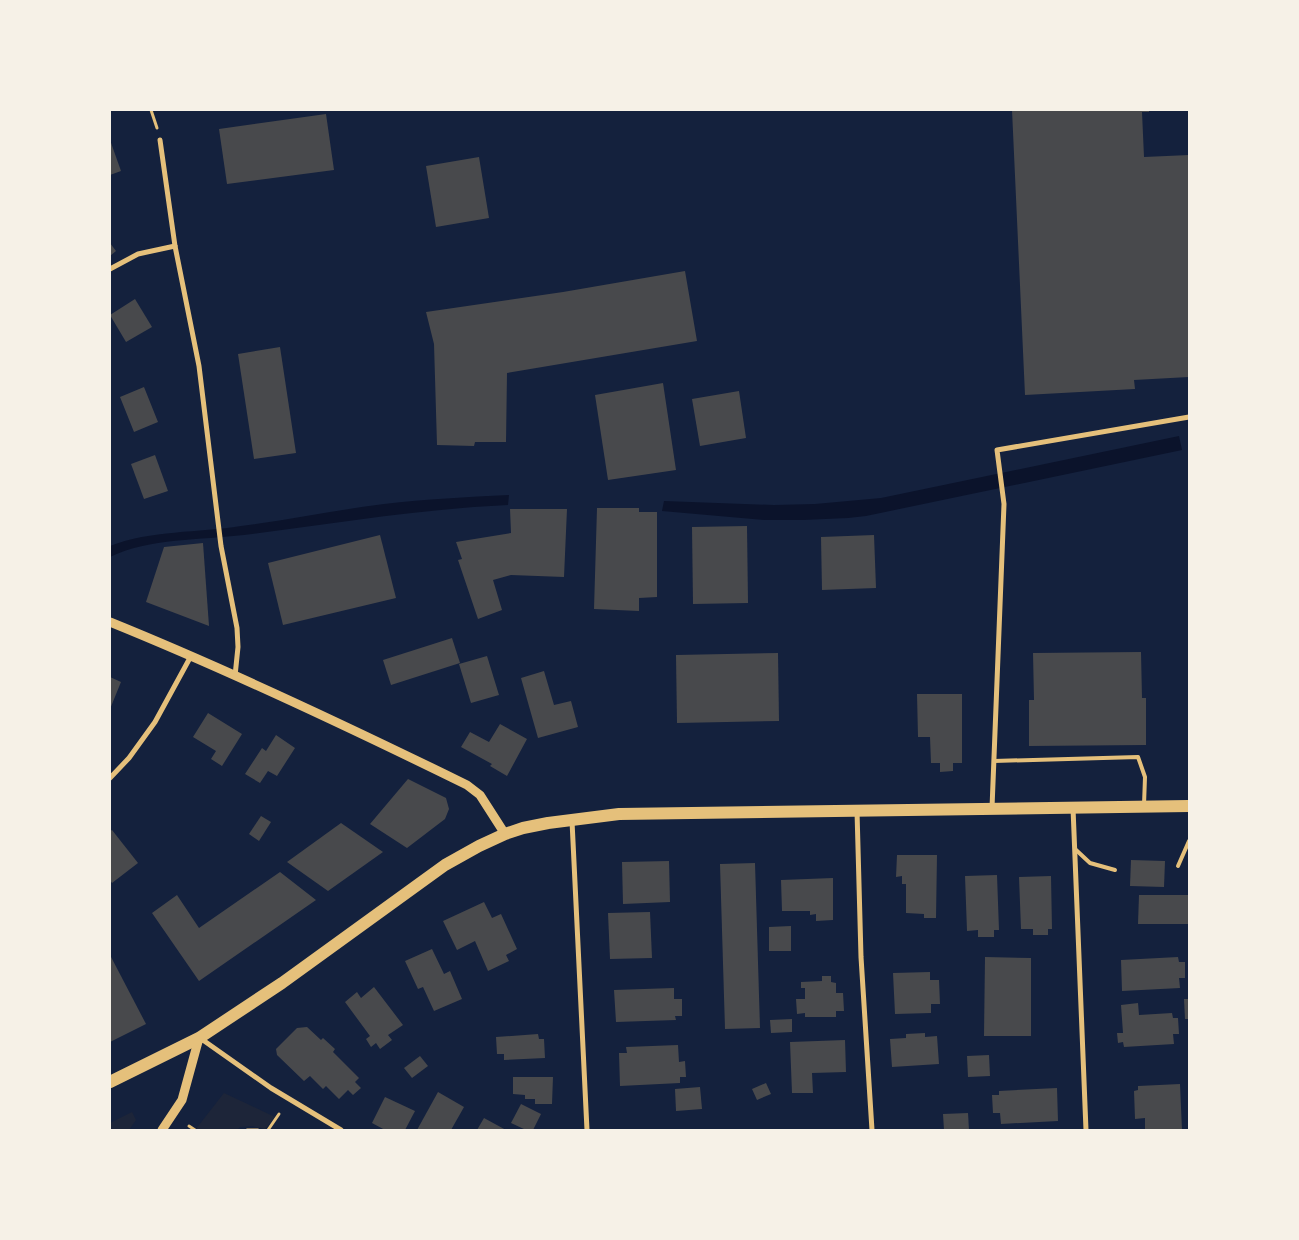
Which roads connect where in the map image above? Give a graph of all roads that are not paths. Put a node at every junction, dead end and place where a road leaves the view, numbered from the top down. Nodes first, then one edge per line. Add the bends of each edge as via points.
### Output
1 (160, 140) dead end
2 (175, 246) junction
3 (110, 269) edge
4 (1189, 417) edge
5 (110, 622) edge
6 (192, 655) junction
7 (235, 676) junction
8 (994, 761) junction
9 (110, 778) edge
10 (1189, 806) edge
11 (1144, 807) junction
12 (1073, 808) junction
13 (992, 809) junction
14 (856, 811) junction
15 (572, 821) junction
16 (504, 834) junction
17 (1189, 841) edge
18 (1075, 849) junction
19 (1178, 866) dead end
20 (1115, 870) dead end
21 (199, 1038) junction
22 (110, 1082) edge
23 (162, 1130) edge
24 (341, 1130) edge
25 (587, 1130) edge
26 (872, 1130) edge
27 (1086, 1130) edge

1 - 2 street
2 - 3 street via 138,254
2 - 7 street via 199,366 221,546 237,628
4 - 8 street via 997,450 1003,493
5 - 6 street
6 - 7 street
6 - 9 street via 155,722
7 - 16 street via 470,786 480,795
8 - 11 lane via 1138,757 1145,777
8 - 13 street
10 - 11 main road
11 - 12 main road
12 - 13 main road
12 - 18 street
13 - 14 main road
14 - 15 main road via 620,814
14 - 26 street
15 - 16 main road via 548,823
15 - 25 street
16 - 21 main road via 445,865 282,983
17 - 19 lane
18 - 20 lane via 1090,863
18 - 27 street
21 - 22 main road
21 - 23 street via 182,1100
21 - 24 street via 271,1088

